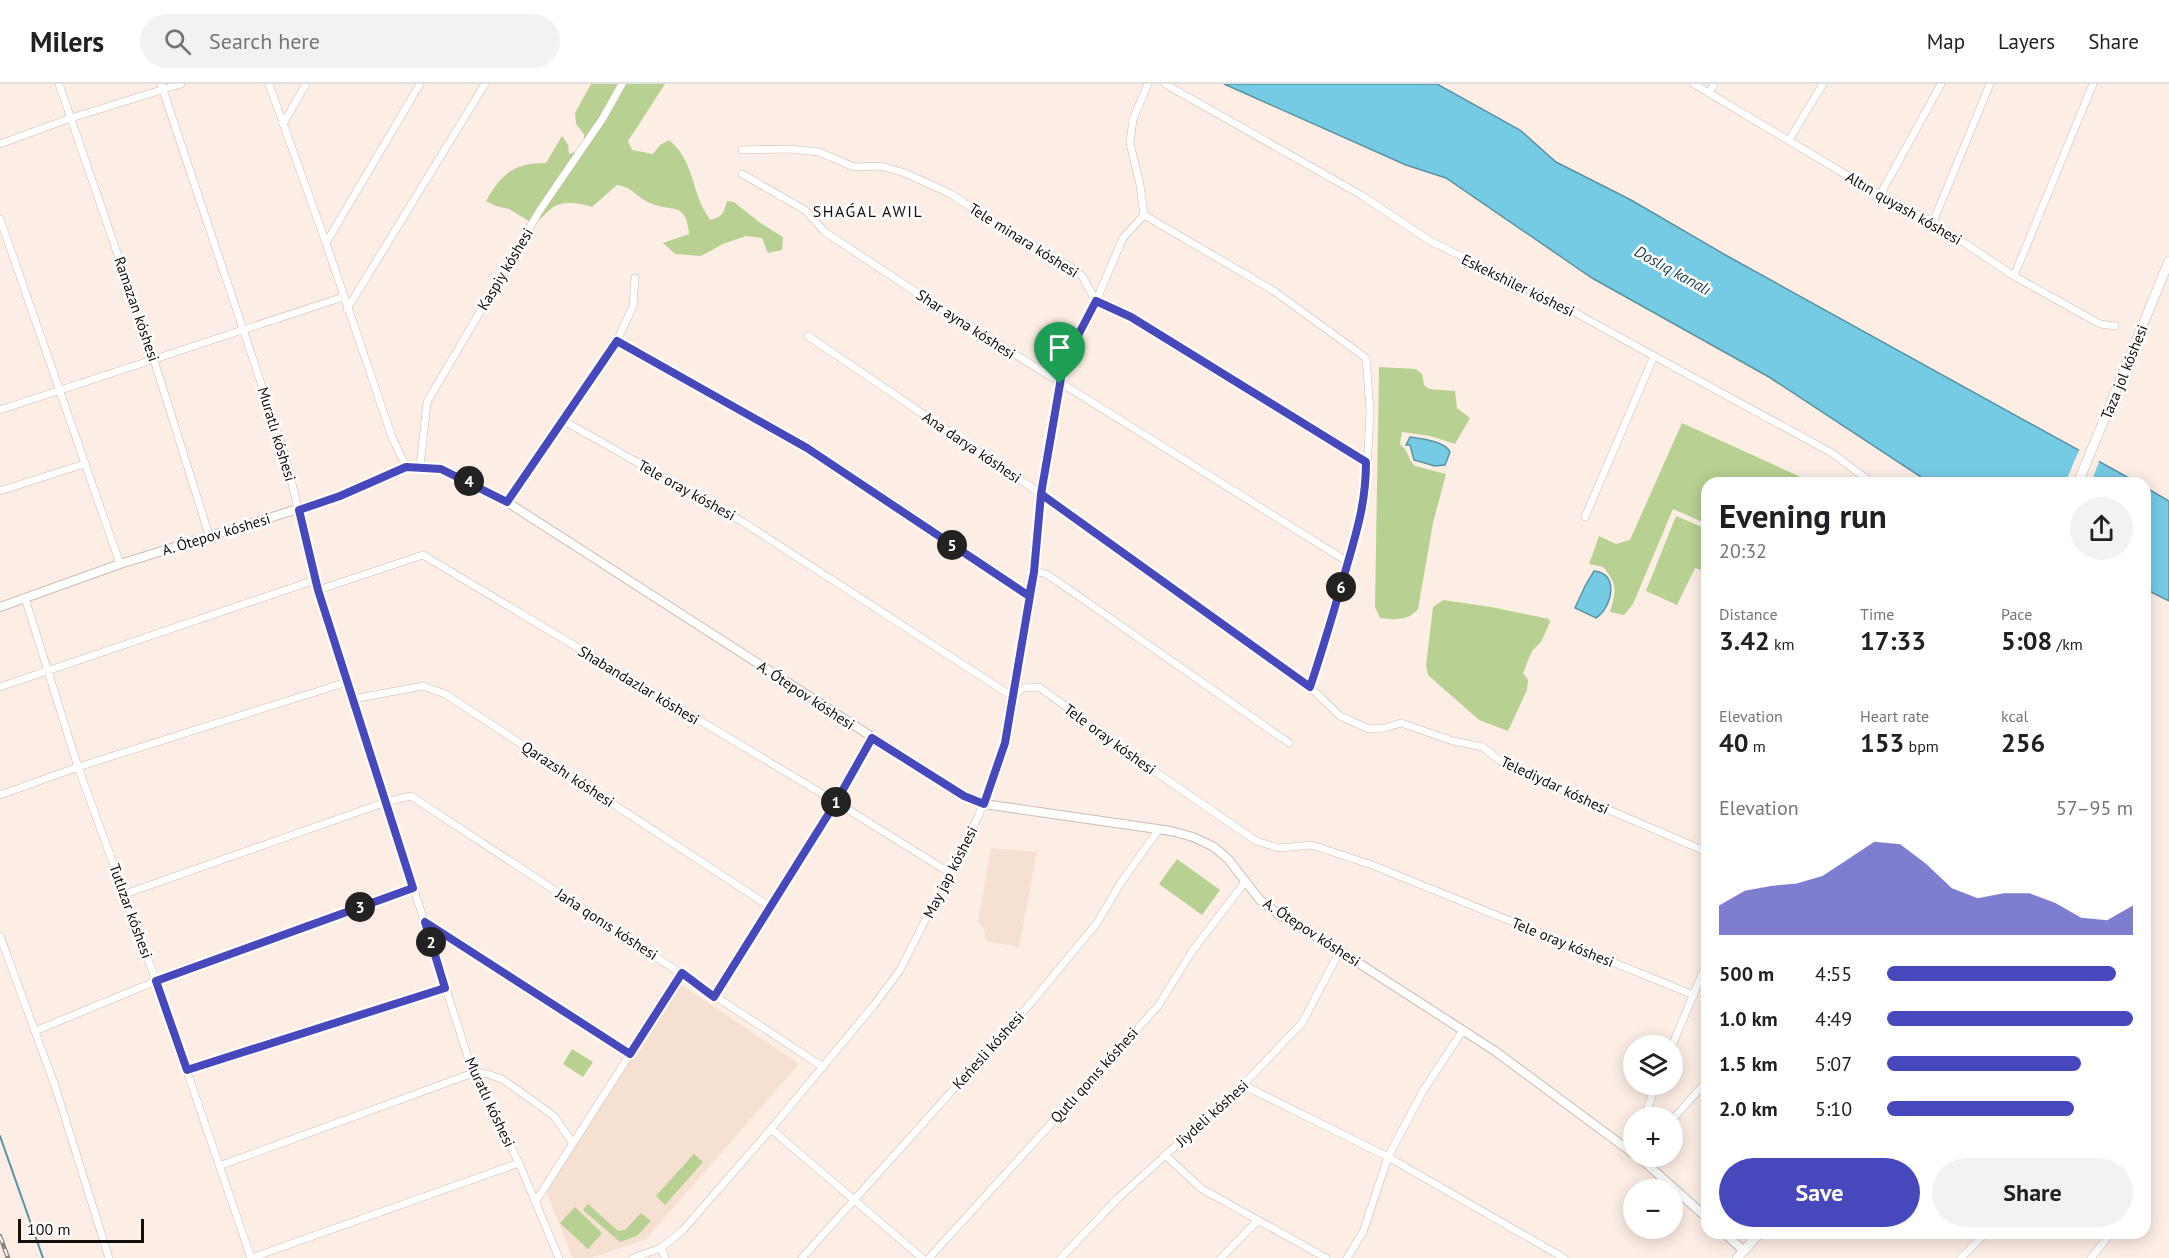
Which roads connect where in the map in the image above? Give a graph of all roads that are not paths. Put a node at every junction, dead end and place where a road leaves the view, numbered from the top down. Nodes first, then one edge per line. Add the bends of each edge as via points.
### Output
1 (59, 84) edge
2 (181, 84) edge
3 (269, 84) edge
4 (306, 84) edge
5 (420, 84) edge
6 (485, 84) edge
7 (622, 84) edge
8 (1148, 84) edge
9 (1166, 84) edge
10 (1694, 84) edge
11 (1714, 84) edge
12 (1823, 84) edge
13 (1941, 84) edge
14 (1990, 84) edge
15 (2093, 84) edge
16 (162, 87) edge
17 (1709, 93) junction
18 (71, 118) junction
19 (283, 124) junction
20 (1789, 140) junction
21 (0, 144) edge
22 (742, 150) dead end
23 (742, 174) dead end
24 (1880, 195) junction
25 (1144, 215) junction
26 (0, 219) edge
27 (1933, 222) junction
28 (326, 243) junction
29 (2169, 261) edge
30 (2014, 276) junction
31 (635, 278) dead end
32 (343, 297) junction
33 (1096, 301) junction
34 (347, 309) junction
35 (2115, 326) dead end
36 (243, 331) junction
37 (808, 336) dead end
38 (617, 341) junction
39 (1654, 356) junction
40 (154, 360) junction
41 (1060, 384) junction
42 (61, 390) junction
43 (0, 410) edge
44 (564, 421) junction
45 (1366, 462) junction
46 (84, 464) junction
47 (406, 467) junction
48 (420, 467) junction
49 (1864, 477) edge
50 (2081, 477) edge
51 (0, 491) edge
52 (1041, 494) junction
53 (507, 502) junction
54 (299, 510) junction
55 (1585, 517) dead end
56 (209, 535) junction
57 (1348, 562) junction
58 (120, 564) junction
59 (1034, 572) junction
60 (315, 580) junction
61 (318, 590) junction
62 (1029, 596) junction
63 (25, 598) junction
64 (0, 607) edge
65 (46, 671) junction
66 (347, 682) junction
67 (0, 687) edge
68 (1310, 687) junction
69 (1013, 697) junction
70 (353, 699) junction
71 (872, 738) junction
72 (1289, 743) dead end
73 (78, 767) junction
74 (0, 795) edge
75 (386, 802) junction
76 (836, 802) junction
77 (984, 804) junction
78 (1159, 829) junction
79 (1701, 849) edge
80 (950, 873) junction
81 (1245, 882) junction
82 (413, 888) junction
83 (125, 894) junction
84 (769, 906) junction
85 (425, 922) junction
86 (0, 936) edge
87 (1340, 951) junction
88 (682, 973) junction
89 (1701, 977) edge
90 (156, 981) junction
91 (445, 988) junction
92 (1694, 995) junction
93 (714, 997) junction
94 (1463, 1030) junction
95 (35, 1031) junction
96 (1677, 1035) edge
97 (630, 1054) junction
98 (823, 1067) junction
99 (187, 1070) junction
100 (473, 1073) junction
101 (1243, 1085) junction
102 (1701, 1088) edge
103 (1683, 1108) edge
104 (771, 1129) junction
105 (572, 1142) junction
106 (1623, 1146) edge
107 (1166, 1155) junction
108 (1388, 1157) junction
109 (519, 1163) junction
110 (219, 1166) junction
111 (1653, 1167) edge
112 (854, 1198) junction
113 (536, 1201) junction
114 (1701, 1212) edge
115 (1257, 1221) junction
116 (1729, 1239) edge
117 (1754, 1239) edge
118 (1980, 1239) edge
119 (2106, 1239) edge
120 (661, 1248) junction
121 (1740, 1254) edge
122 (109, 1258) edge
123 (251, 1258) edge
124 (559, 1258) edge
125 (633, 1258) edge
126 (665, 1258) edge
127 (802, 1258) edge
128 (922, 1258) edge
129 (929, 1258) edge
130 (1061, 1258) edge
131 (1221, 1258) edge
132 (1326, 1258) edge
133 (1347, 1258) edge
134 (1564, 1258) edge
135 (1752, 1258) edge
136 (1961, 1258) edge
137 (2091, 1258) edge

1 - 18 street, Ramazan kóshesi
2 - 16 street
3 - 19 street
4 - 19 street
5 - 28 street
6 - 34 street
7 - 48 street, Kaspiy kóshesi via 540,210 427,402
8 - 25 street via 1133,119 1130,143
9 - 39 street, Eskekshiler kóshesi via 1361,195 1430,241
10 - 17 street, Altın quyash kóshesi
11 - 17 street
12 - 20 street
13 - 24 street
14 - 27 street
15 - 30 street
16 - 18 street
16 - 36 street, Muratlı kóshesi
17 - 20 street, Altın quyash kóshesi
18 - 21 street
18 - 40 street, Ramazan kóshesi
19 - 28 street
20 - 24 street, Altın quyash kóshesi
22 - 33 street, Tele minara kóshesi via 819,152 854,167 881,166 905,174 951,194 1069,266 1082,276
23 - 41 street, Shar ayna kóshesi via 804,210 825,232
24 - 27 street, Altın quyash kóshesi
25 - 33 street, May jap kóshesi via 1123,238
25 - 45 street via 1274,291 1366,358 1370,411
26 - 42 street
27 - 30 street, Altın quyash kóshesi
28 - 32 street
29 - 50 main road, Taza jol kóshesi
30 - 35 street, Altın quyash kóshesi via 2100,324
31 - 38 street via 633,306
32 - 34 street
32 - 36 street
33 - 41 street, May jap kóshesi via 1063,364
33 - 45 street via 1131,317
34 - 47 street
36 - 40 street
36 - 54 street, Muratlı kóshesi
37 - 52 street, Ana darya kóshesi
38 - 44 street
38 - 62 street via 807,448
39 - 49 street, Eskekshiler kóshesi via 1832,453
39 - 55 street
40 - 42 street
40 - 56 street, Ramazan kóshesi
41 - 52 street, May jap kóshesi
41 - 57 street, Shar ayna kóshesi
42 - 43 street
42 - 46 street
44 - 53 street
44 - 69 street, Tele oray kóshesi via 743,522
45 - 57 street via 1366,493
46 - 51 street
46 - 58 street
47 - 48 street, A. Ótepov kóshesi
47 - 54 street, A. Ótepov kóshesi
48 - 53 street, A. Ótepov kóshesi via 441,469
52 - 59 street, May jap kóshesi
52 - 68 street, Ana darya kóshesi
53 - 71 street, A. Ótepov kóshesi
54 - 56 street, A. Ótepov kóshesi
54 - 60 street, Muratlı kóshesi
56 - 58 street, A. Ótepov kóshesi
57 - 68 street
58 - 63 street, A. Ótepov kóshesi
59 - 62 street, May jap kóshesi
59 - 72 street via 1057,581
60 - 61 street, Muratlı kóshesi
60 - 65 street
61 - 66 street, Muratlı kóshesi
61 - 76 street, Shabandazlar kóshesi via 423,555
62 - 69 street, May jap kóshesi
63 - 64 street, A. Ótepov kóshesi
63 - 65 street, Tutlızar kóshesi
65 - 67 street
65 - 73 street, Tutlızar kóshesi
66 - 70 street, Muratlı kóshesi
66 - 73 street
68 - 79 street, Telediydar kóshesi via 1340,716 1369,729 1401,723 1483,747 1516,770
69 - 77 street, May jap kóshesi via 1005,743
69 - 92 street, Tele oray kóshesi via 1023,688 1039,687 1256,841 1279,848 1312,845 1372,865
70 - 75 street, Muratlı kóshesi
70 - 84 street, Qarazshı kóshesi via 423,686 445,694
71 - 76 street
71 - 77 street, A. Ótepov kóshesi via 964,796
73 - 74 street
73 - 83 street, Tutlızar kóshesi
75 - 82 street, Muratlı kóshesi
75 - 83 street, Jańa qonıs kóshesi
75 - 88 street, Jańa qonıs kóshesi via 411,796
76 - 80 street, Shabandazlar kóshesi
76 - 84 street
77 - 78 street, A. Ótepov kóshesi
77 - 80 street, May jap kóshesi
78 - 81 street, A. Ótepov kóshesi via 1214,847
78 - 112 street, Keńesli kóshesi via 1089,932
80 - 98 street, May jap kóshesi via 900,970
81 - 87 street, A. Ótepov kóshesi via 1278,914
81 - 129 street, Qutlı qonıs kóshesi via 1193,950 1158,1005
82 - 85 street, Muratlı kóshesi
82 - 90 street
83 - 90 street, Tutlızar kóshesi
84 - 93 street
85 - 91 street, Muratlı kóshesi
85 - 97 street
86 - 95 street
87 - 94 street, A. Ótepov kóshesi
87 - 101 street, Jiydeli kóshesi via 1302,1023
88 - 93 street, Jańa qonıs kóshesi
88 - 97 street
89 - 92 street
90 - 95 street
90 - 99 street, Tutlızar kóshesi
91 - 99 street
91 - 100 street, Muratlı kóshesi
92 - 96 street
93 - 98 street, Jańa qonıs kóshesi
94 - 106 street, A. Ótepov kóshesi
94 - 108 street via 1423,1091
95 - 122 street
97 - 105 street
98 - 104 street, May jap kóshesi
99 - 110 street, Tutlızar kóshesi
100 - 105 street via 502,1079 554,1116
100 - 109 street, Muratlı kóshesi
100 - 110 street
101 - 107 street, Jiydeli kóshesi
101 - 108 street
102 - 103 street
104 - 112 street
104 - 120 street, May jap kóshesi via 683,1230
105 - 113 street
107 - 115 street via 1202,1189
107 - 130 street, Jiydeli kóshesi
108 - 133 street via 1363,1232
108 - 134 street
109 - 113 street, Muratlı kóshesi
109 - 123 street
110 - 123 street, Tutlızar kóshesi
111 - 114 street
112 - 127 street, Keńesli kóshesi
112 - 128 street
113 - 124 street, Muratlı kóshesi
115 - 131 street
115 - 132 street
116 - 121 street
117 - 121 main road
118 - 136 street
119 - 137 street
120 - 125 street, May jap kóshesi
120 - 126 street
121 - 135 main road

